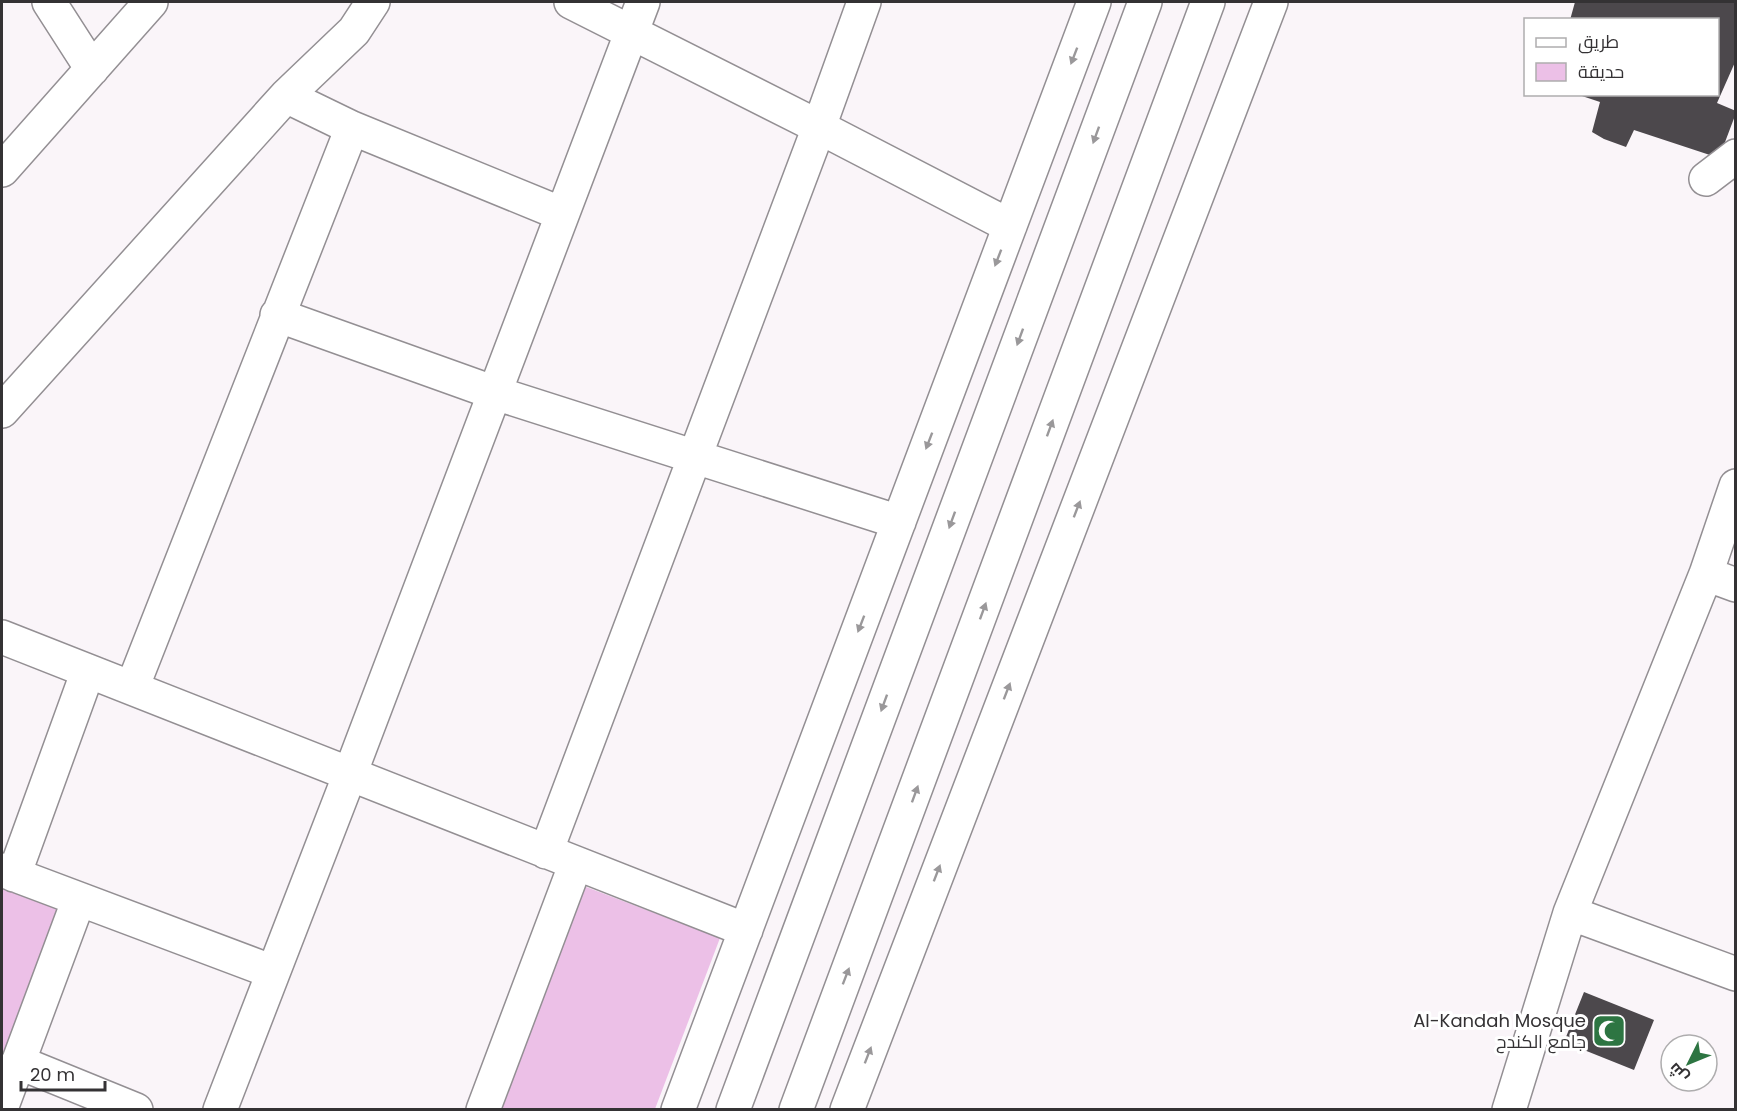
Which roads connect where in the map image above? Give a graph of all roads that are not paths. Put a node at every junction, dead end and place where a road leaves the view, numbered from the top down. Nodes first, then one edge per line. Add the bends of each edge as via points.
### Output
1 (49, 2) edge
2 (151, 2) edge
3 (373, 2) edge
4 (571, 2) edge
5 (643, 2) edge
6 (864, 2) edge
7 (1094, 2) edge
8 (1145, 2) edge
9 (1208, 2) edge
10 (1271, 2) edge
11 (632, 32) junction
12 (92, 69) junction
13 (286, 96) junction
14 (819, 127) junction
15 (352, 128) junction
16 (1736, 156) edge
17 (2, 170) edge
18 (1706, 179) dead end
19 (562, 214) junction
20 (1010, 226) junction
21 (277, 315) junction
22 (495, 393) junction
23 (2, 411) edge
24 (695, 458) junction
25 (1736, 486) edge
26 (899, 522) junction
27 (1721, 579) edge
28 (2, 637) edge
29 (88, 671) junction
30 (132, 688) junction
31 (350, 774) junction
32 (561, 857) junction
33 (8, 872) edge
34 (79, 898) junction
35 (1570, 913) junction
36 (746, 930) junction
37 (273, 972) junction
38 (1736, 974) edge
39 (18, 1062) junction
40 (2, 1106) edge
41 (136, 1110) edge
42 (219, 1110) edge
43 (483, 1110) edge
44 (678, 1110) edge
45 (733, 1110) edge
46 (796, 1110) edge
47 (847, 1110) edge
48 (1509, 1110) edge

1 - 12 street
2 - 12 street
3 - 13 street via 354,31
4 - 11 street
5 - 11 street
6 - 14 street
7 -> 20 street
8 -> 45 street
46 -> 9 street
47 -> 10 street
11 - 14 street
11 - 19 street
12 - 17 street
13 - 15 street
13 - 23 street
14 - 20 street
14 - 24 street
15 - 19 street
15 - 21 street
16 - 18 street
19 - 22 street
20 -> 26 street
21 - 22 street
21 - 30 street
22 - 24 street
22 - 31 street
24 - 26 street
24 - 32 street
25 - 27 street
26 -> 36 street
27 - 35 street
28 - 29 street
29 - 30 street
29 - 33 street
30 - 31 street
31 - 32 street
31 - 37 street
32 - 36 street
32 - 43 street
33 - 34 street
34 - 37 street
34 - 39 street
35 - 38 street
35 - 48 street
36 - 44 street
37 - 42 street
39 - 40 street
39 - 41 street

